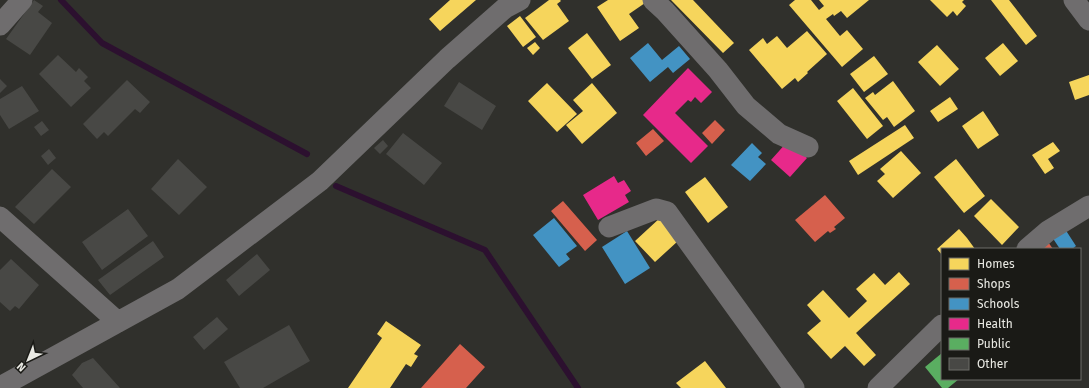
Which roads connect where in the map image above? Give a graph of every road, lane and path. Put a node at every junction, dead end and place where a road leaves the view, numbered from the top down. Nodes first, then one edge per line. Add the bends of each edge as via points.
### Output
1 (22, 0) edge
2 (520, 0) edge
3 (653, 0) edge
4 (1074, 0) edge
5 (1089, 20) edge
6 (0, 25) edge
7 (808, 147) dead end
8 (1089, 206) edge
9 (0, 217) edge
10 (609, 227) dead end
11 (1028, 248) edge
12 (118, 322) junction
13 (941, 326) edge
14 (0, 387) edge
15 (794, 388) edge
16 (878, 388) edge

1 - 6 street
2 - 12 street via 505,8 447,59 320,181 178,289
3 - 7 street via 718,70 746,106 779,134
4 - 5 street
8 - 11 street via 1048,231
9 - 12 street
10 - 15 street via 656,209 667,212
12 - 14 street
13 - 16 street

